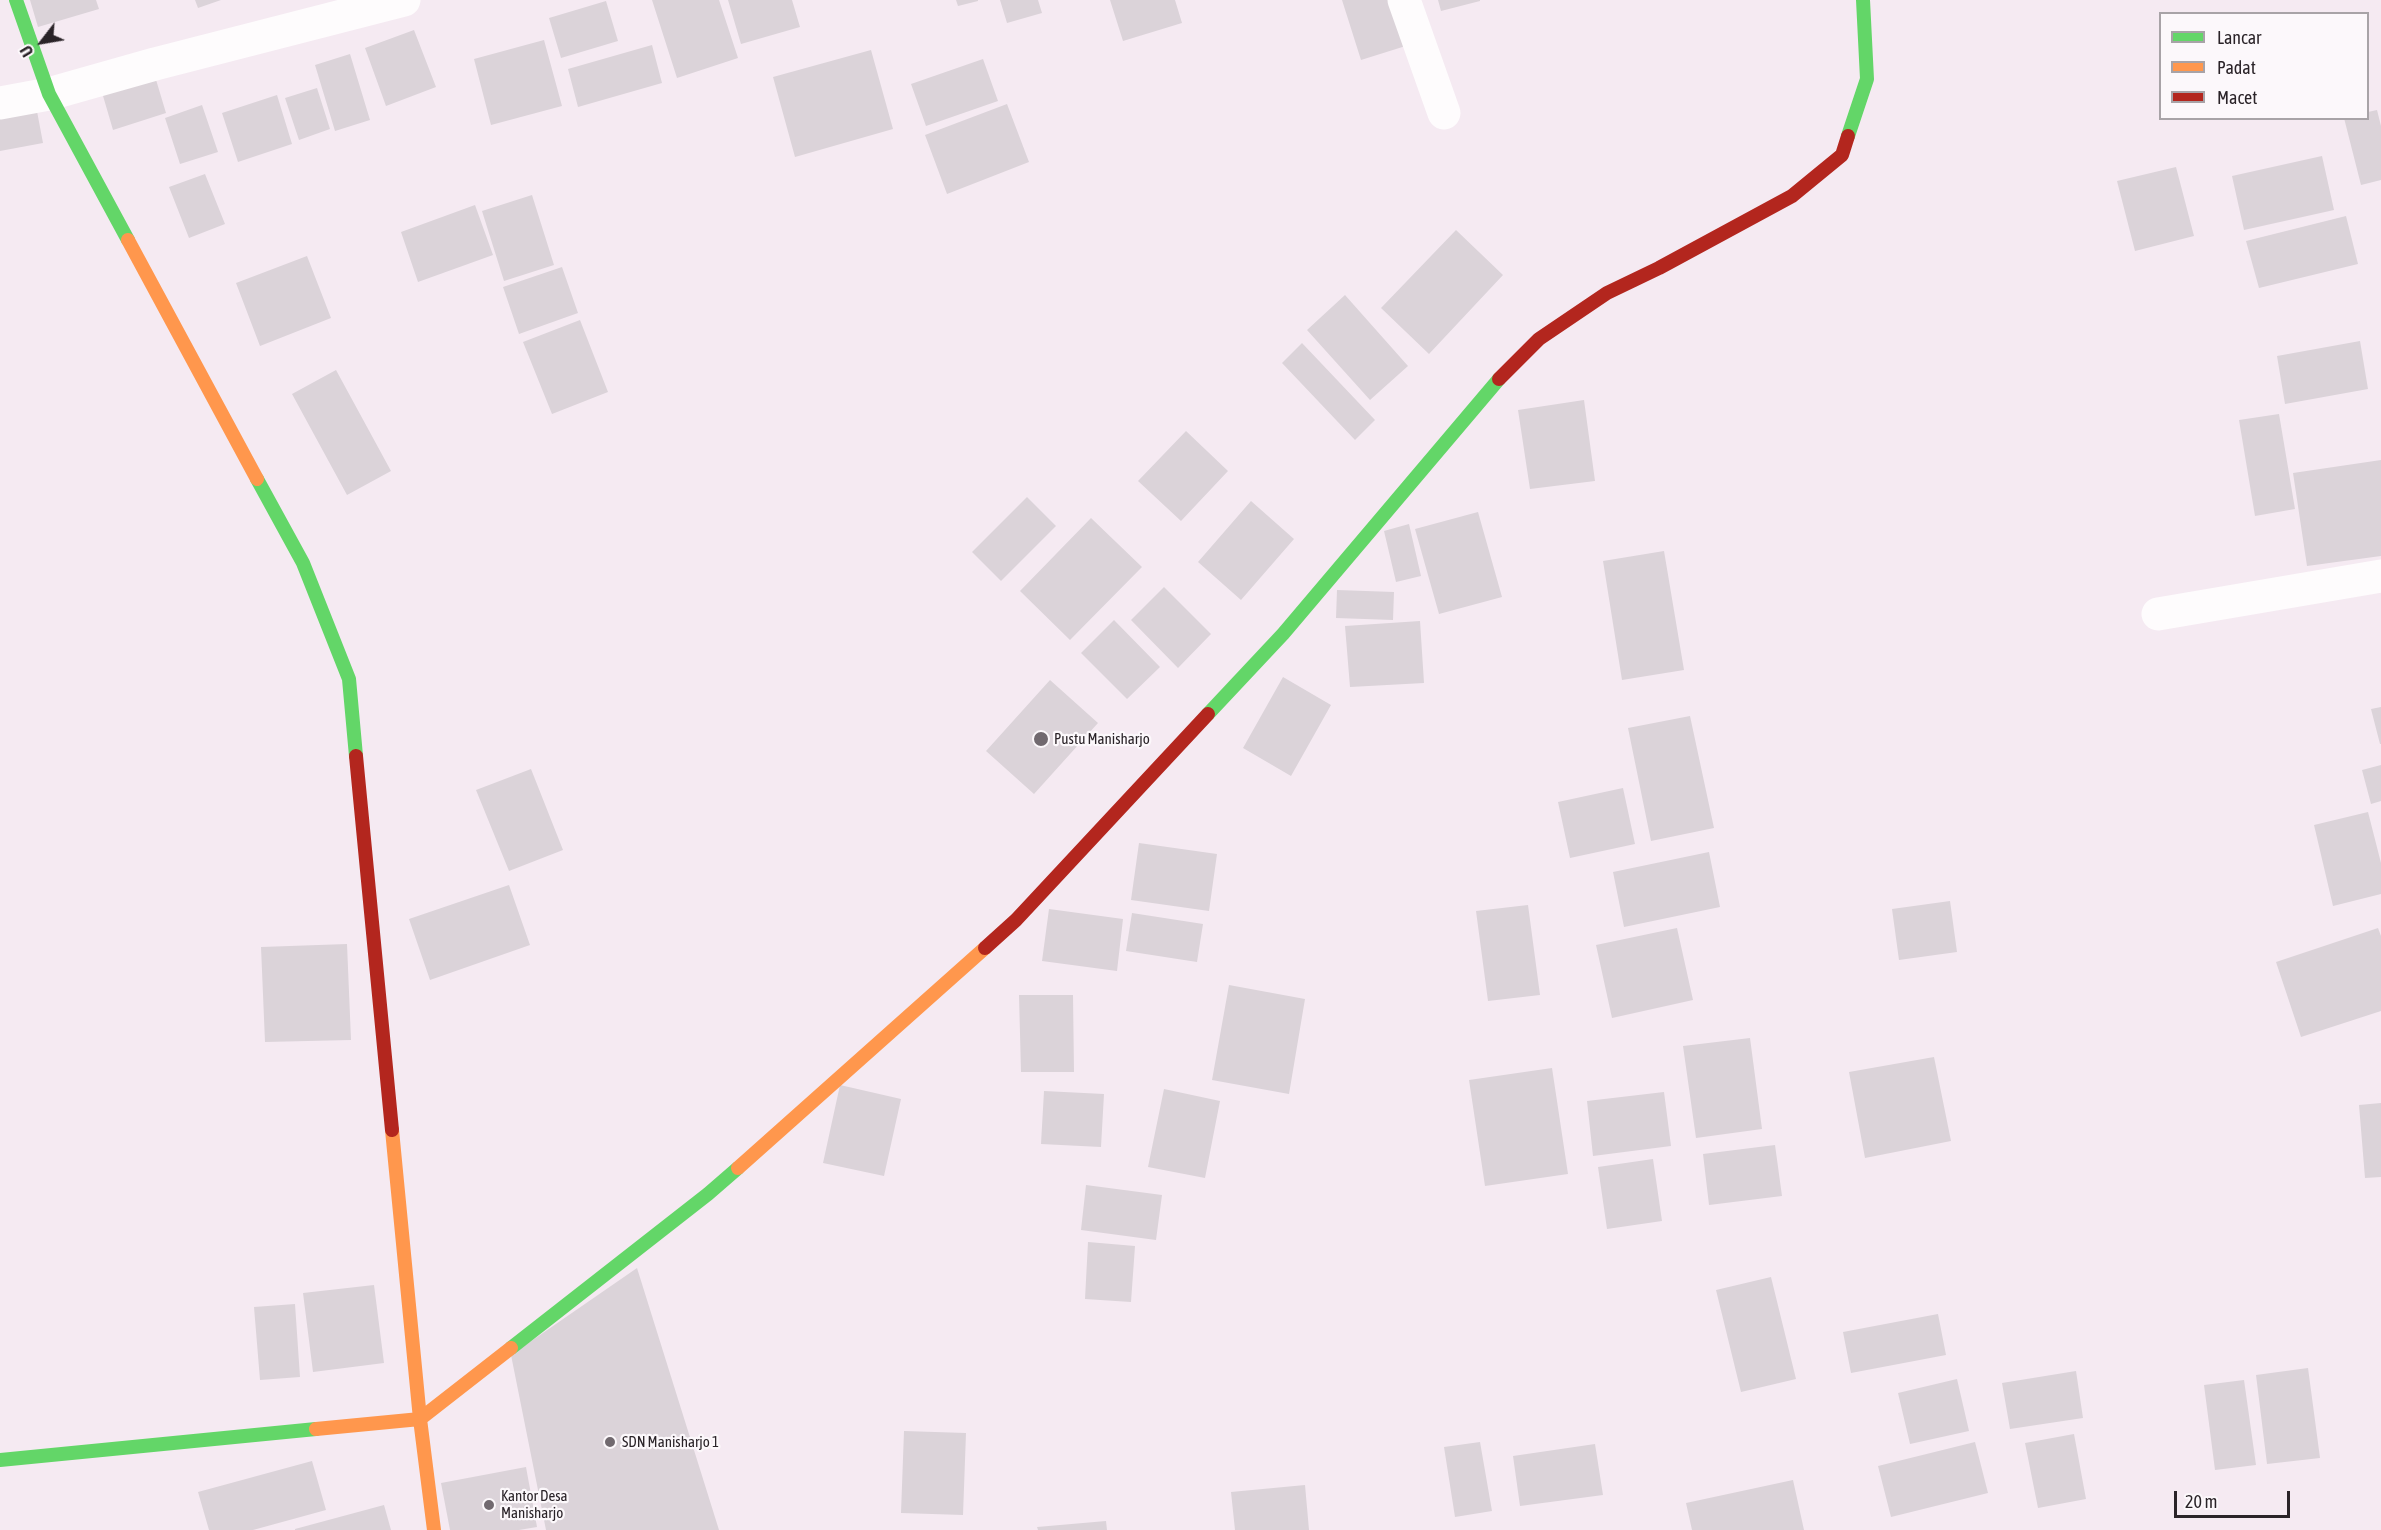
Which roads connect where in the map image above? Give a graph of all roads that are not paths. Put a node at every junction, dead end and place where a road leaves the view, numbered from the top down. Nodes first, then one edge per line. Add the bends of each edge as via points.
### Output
1 (16, 0) edge
2 (404, 0) edge
3 (1404, 0) edge
4 (1863, 0) edge
5 (305, 12) edge
6 (49, 94) junction
7 (0, 104) edge
8 (1444, 113) dead end
9 (2381, 576) edge
10 (2158, 614) dead end
11 (420, 1419) junction
12 (0, 1460) edge
13 (434, 1530) edge

1 - 6 street
2 - 5 street
3 - 8 street
4 - 11 street via 1867,79 1842,155 1792,196 1607,293 1539,339 1493,385 1283,634 1016,920 708,1194
5 - 6 street
6 - 7 street
6 - 11 street via 303,563 348,679
9 - 10 street
11 - 12 street
11 - 13 street

